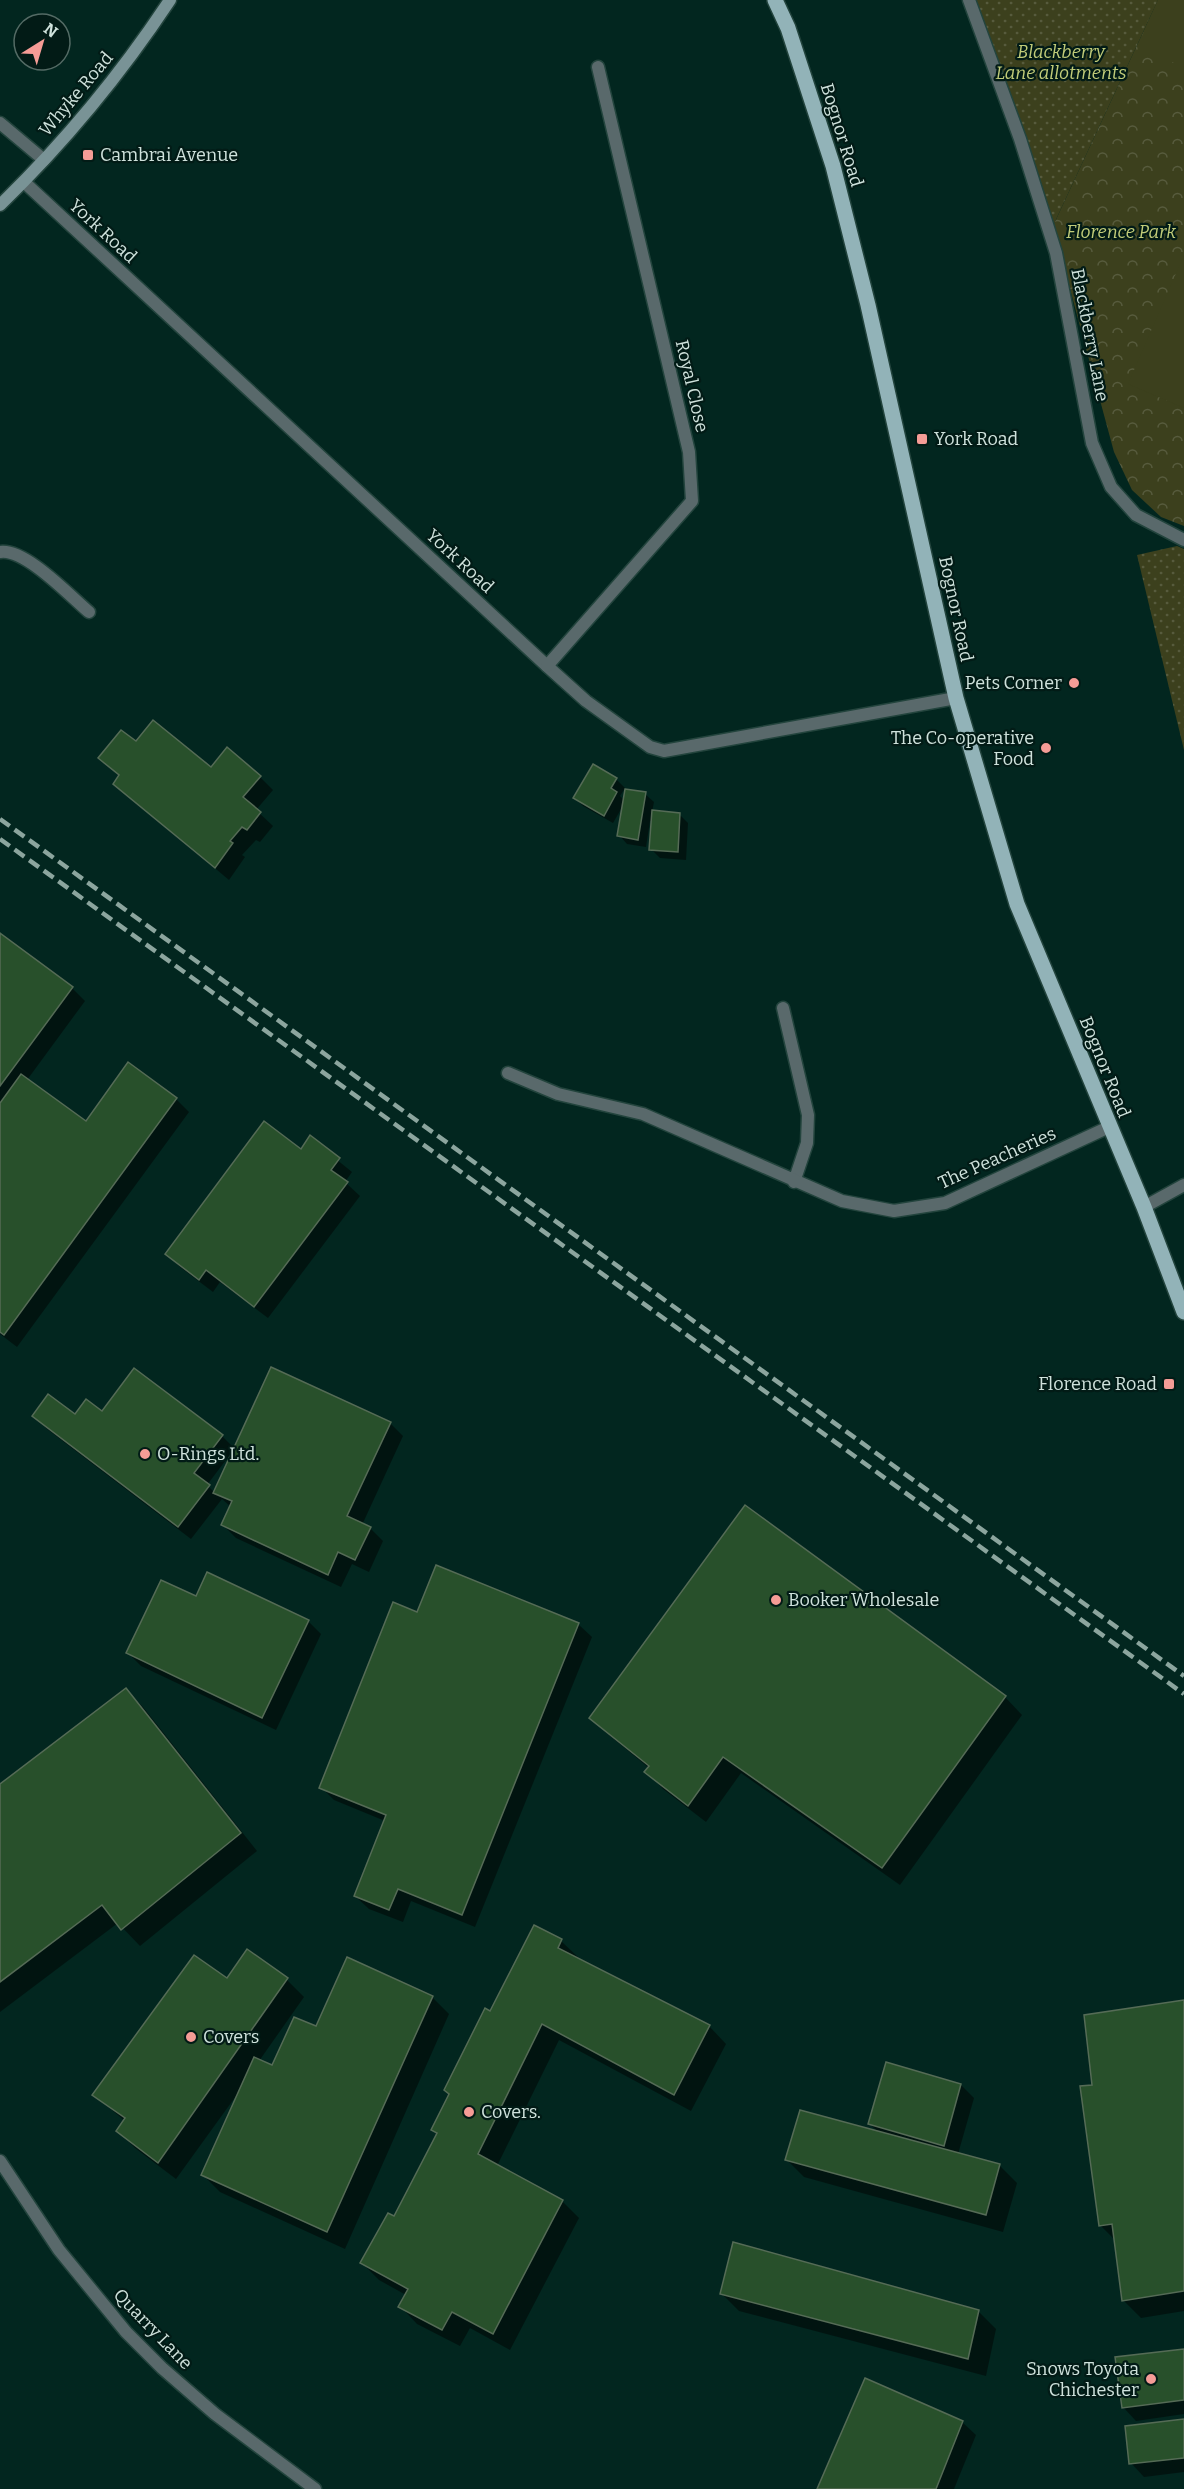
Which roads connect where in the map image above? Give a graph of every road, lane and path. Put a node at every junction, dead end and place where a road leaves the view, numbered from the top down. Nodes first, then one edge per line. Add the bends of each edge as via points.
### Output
1 (170, 0) edge
2 (775, 0) edge
3 (969, 0) edge
4 (598, 68) dead end
5 (0, 123) edge
6 (44, 160) junction
7 (24, 182) junction
8 (0, 205) edge
9 (1184, 540) edge
10 (0, 552) edge
11 (89, 612) dead end
12 (547, 666) junction
13 (956, 698) junction
14 (783, 1008) dead end
15 (508, 1073) dead end
16 (1109, 1127) junction
17 (794, 1182) junction
18 (1184, 1185) edge
19 (1144, 1207) junction
20 (1184, 1312) edge
21 (0, 2161) edge
22 (315, 2489) edge

1 - 6 main road, Whyke Road via 137,49
2 - 13 main road, Bognor Road via 788,27 833,166
3 - 9 street, Blackberry Lane via 1056,253 1092,443 1111,487 1136,515
4 - 12 street, Royal Close via 689,452 692,501
5 - 6 street
6 - 7 main road, Whyke Road
7 - 8 main road, Whyke Road
7 - 12 street, York Road
10 - 11 street via 30,561
12 - 13 street, York Road via 586,701 650,747 664,751
13 - 16 main road, Bognor Road via 1017,904
14 - 17 street via 808,1115 807,1143
15 - 17 street, The Peacheries via 558,1094 643,1114
16 - 17 street, The Peacheries via 945,1203 894,1211 842,1201
16 - 19 main road, Bognor Road
18 - 19 street
19 - 20 main road, Bognor Road
21 - 22 street, Quarry Lane via 59,2250 126,2332 214,2414

